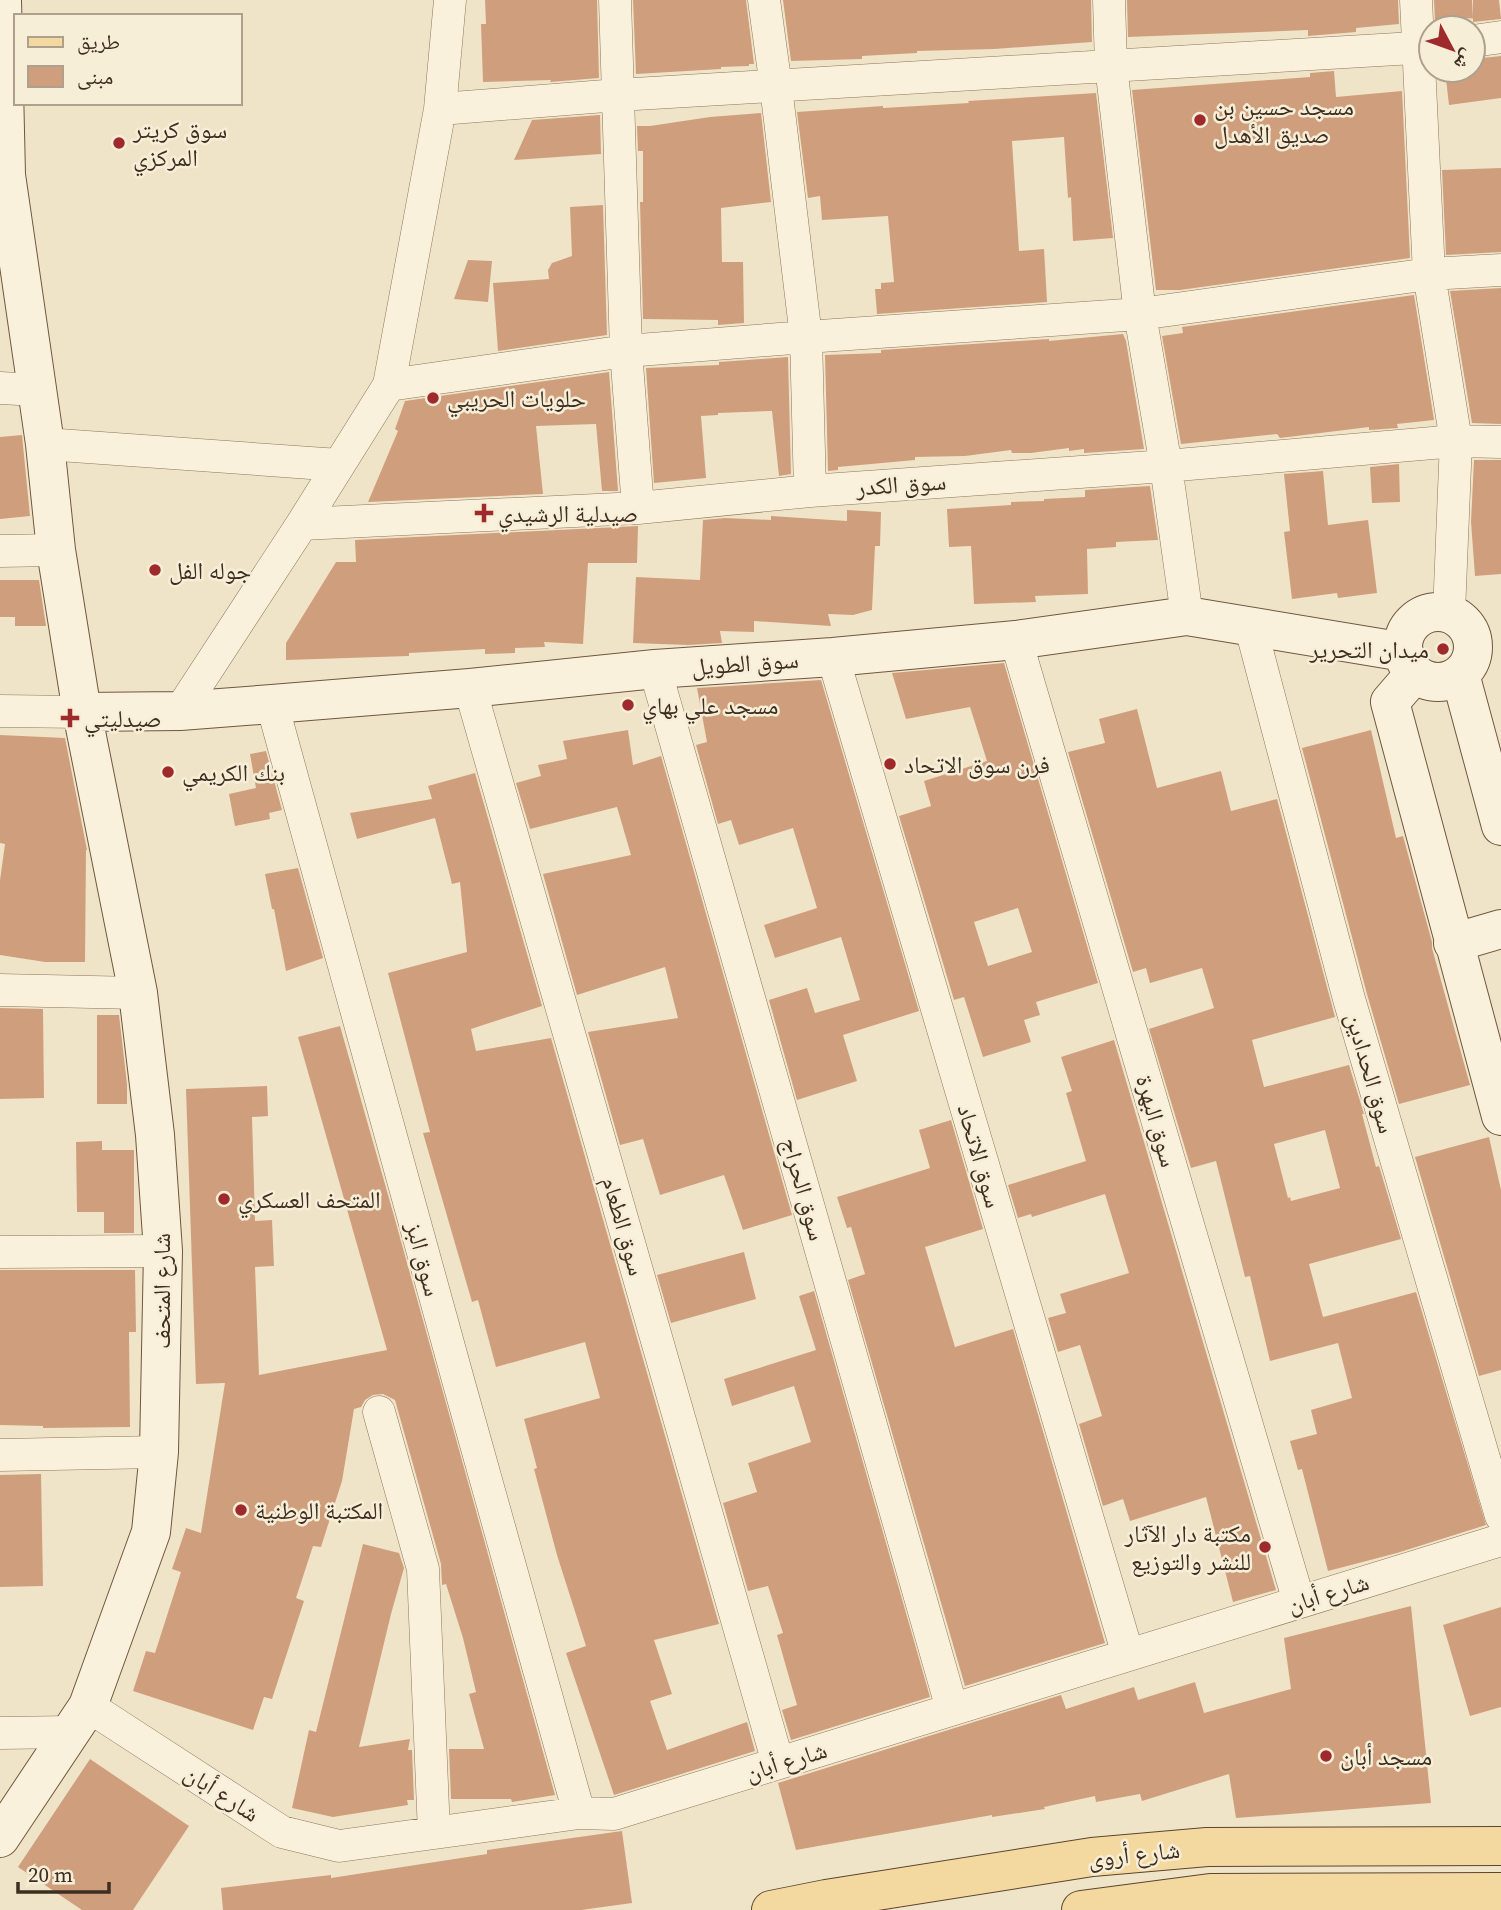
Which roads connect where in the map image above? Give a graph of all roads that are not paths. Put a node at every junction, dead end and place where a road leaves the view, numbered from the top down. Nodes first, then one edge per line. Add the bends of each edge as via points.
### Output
1 (2, 0) edge
2 (450, 0) edge
3 (615, 0) edge
4 (764, 0) edge
5 (1109, 0) edge
6 (1417, 47) edge
7 (1111, 65) junction
8 (1425, 84) edge
9 (776, 87) junction
10 (618, 95) junction
11 (440, 109) junction
12 (3, 175) edge
13 (1501, 271) edge
14 (1429, 274) junction
15 (1140, 314) junction
16 (806, 337) junction
17 (625, 351) junction
18 (389, 385) junction
19 (0, 388) edge
20 (37, 390) junction
21 (1455, 441) junction
22 (1501, 442) edge
23 (45, 444) junction
24 (339, 465) junction
25 (1166, 466) junction
26 (810, 491) junction
27 (638, 508) junction
28 (302, 524) junction
29 (57, 550) junction
30 (0, 551) edge
31 (1186, 616) junction
32 (1251, 628) junction
33 (1016, 640) junction
34 (1471, 642) edge
35 (833, 657) junction
36 (1410, 663) junction
37 (655, 669) junction
38 (470, 688) junction
39 (272, 704) junction
40 (180, 710) junction
41 (0, 712) edge
42 (82, 712) junction
43 (1501, 826) edge
44 (1501, 929) edge
45 (1453, 943) junction
46 (0, 990) edge
47 (138, 993) junction
48 (1501, 1116) edge
49 (0, 1251) edge
50 (163, 1251) junction
51 (379, 1412) dead end
52 (159, 1452) junction
53 (0, 1455) edge
54 (1501, 1516) edge
55 (1501, 1540) edge
56 (1298, 1602) junction
57 (1128, 1655) junction
58 (953, 1709) junction
59 (80, 1719) junction
60 (0, 1733) edge
61 (778, 1763) junction
62 (579, 1813) junction
63 (434, 1833) junction
64 (0, 1838) edge
65 (1501, 1846) edge
66 (1208, 1847) junction
67 (1501, 1892) edge
68 (1210, 1901) edge
69 (771, 1910) edge
70 (1081, 1910) edge

1 - 12 street, شارع المتحف
2 - 11 street
3 - 10 street
4 - 9 street
5 - 7 street
6 - 7 street
7 - 9 street
7 - 15 street
8 - 14 street
9 - 10 street
9 - 16 street
10 - 11 street
10 - 17 street
11 - 18 street
12 - 20 street, شارع المتحف
13 - 14 street
14 - 15 street
14 - 21 street
15 - 16 street
15 - 25 street
16 - 17 street
16 - 26 street
17 - 18 street
17 - 27 street
18 - 24 street
19 - 20 street
20 - 23 street, شارع المتحف
21 - 22 street, سوق الكدر
21 - 25 street, سوق الكدر
21 - 34 street
23 - 24 street
23 - 29 street, شارع المتحف
24 - 28 street
25 - 26 street, سوق الكدر
25 - 31 street
26 - 27 street, سوق الكدر
27 - 28 street, سوق الكدر
28 - 40 street
29 - 30 street
29 - 42 street, شارع المتحف
31 - 32 street, سوق الطويل
31 - 33 street, سوق الطويل
32 - 36 street, سوق الطويل
32 - 54 street, سوق الحدادين via 1349,999
33 - 35 street, سوق الطويل
33 - 56 street, سوق البهرة
34 - 36 street via 1450,680 1426,679
34 - 36 street via 1437,612 1426,614 1408,629 1404,640
34 - 43 street
35 - 37 street, سوق الطويل
35 - 57 street, سوق الاتحاد
36 - 45 street via 1390,702
37 - 38 street, سوق الطويل
37 - 58 street, سوق الحراج
38 - 39 street, سوق الطويل
38 - 61 street, سوق الطعام
39 - 40 street, سوق الطويل
39 - 62 street, سوق البز
40 - 42 street, سوق الطويل
41 - 42 street
42 - 47 street, شارع المتحف
44 - 45 street
45 - 48 street
46 - 47 street
47 - 50 street, شارع المتحف
49 - 50 street
50 - 52 street, شارع المتحف
51 - 63 street via 423,1569
52 - 53 street
52 - 59 street, شارع المتحف via 151,1532
55 - 56 street, شارع أبان
56 - 57 street, شارع أبان
57 - 58 street, شارع أبان
58 - 61 street, شارع أبان
59 - 60 street
59 - 63 street, شارع أبان via 282,1832 339,1846
59 - 64 street, شارع المتحف
61 - 62 street, شارع أبان via 614,1814
62 - 63 street, شارع أبان
65 - 66 main road, شارع أروى
66 - 68 main road
66 - 69 main road, شارع أروى via 1092,1857
67 - 68 main road, شارع أروى
68 - 70 main road, شارع أروى

